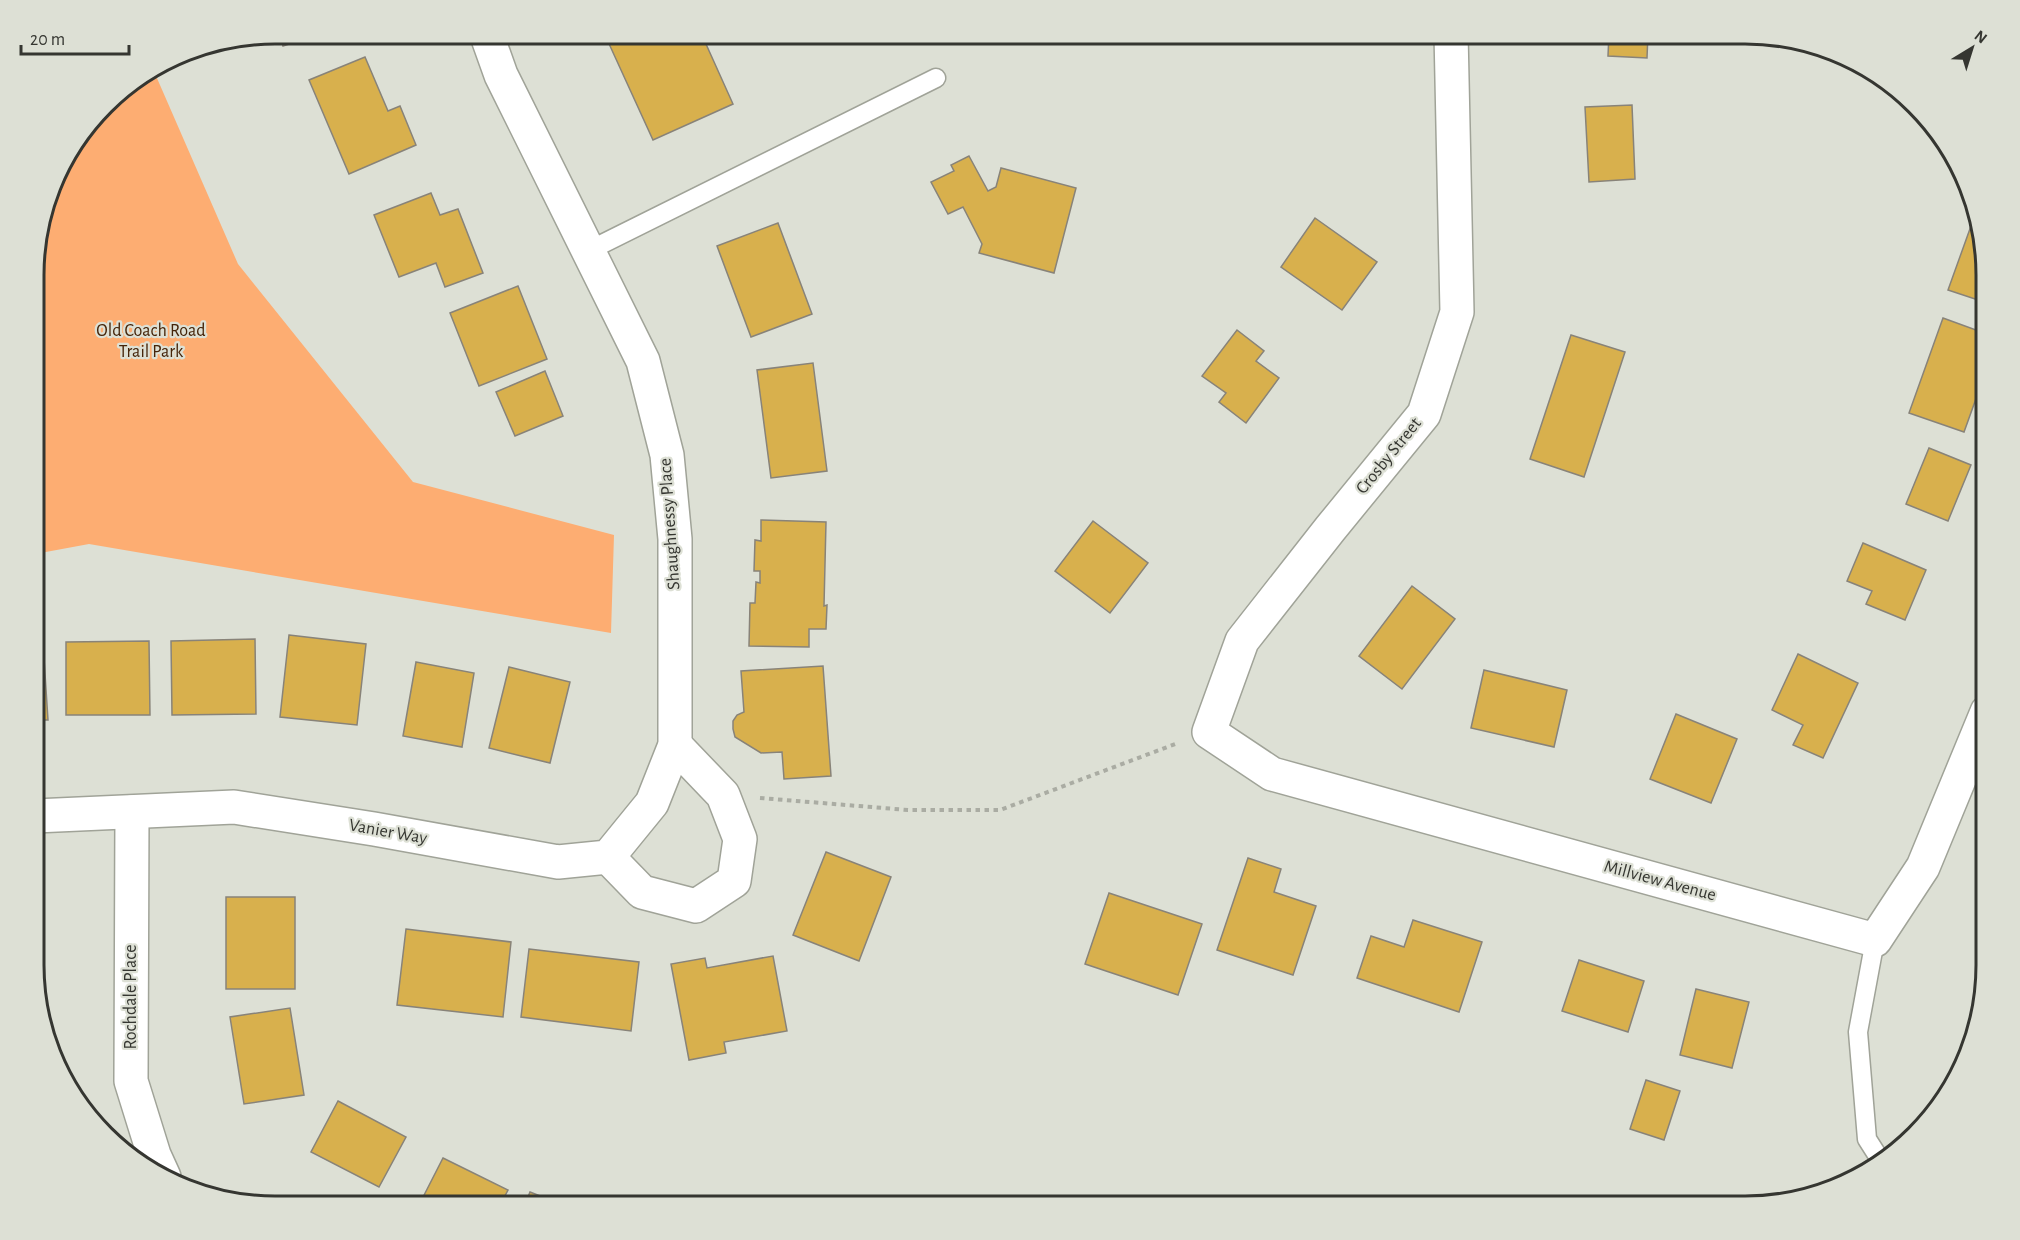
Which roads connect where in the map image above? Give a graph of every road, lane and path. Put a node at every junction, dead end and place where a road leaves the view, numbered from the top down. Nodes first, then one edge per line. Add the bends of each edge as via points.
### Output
1 (490, 44) edge
2 (1451, 44) edge
3 (936, 78) dead end
4 (588, 251) junction
5 (1209, 732) junction
6 (1976, 737) edge
7 (675, 745) junction
8 (723, 795) junction
9 (132, 812) junction
10 (44, 816) edge
11 (609, 857) junction
12 (1875, 940) junction
13 (1877, 1155) edge
14 (159, 1166) edge

1 - 4 street, Shaughnessy Place via 501,75
2 - 5 street, Crosby Street via 1456,312 1424,414 1242,641
3 - 4 lane
4 - 7 street, Shaughnessy Place via 643,362 667,455 675,539
5 - 8 path via 1000,810 908,810
5 - 12 street, Millview Avenue via 1272,774
6 - 12 street via 1923,867
7 - 8 street
7 - 11 street via 652,803
8 - 11 street via 740,839 734,881 696,906 642,892
9 - 10 street, Vanier Way
9 - 11 street, Vanier Way via 234,807 558,862
9 - 14 street, Rochdale Place via 131,1081
12 - 13 lane via 1858,1032 1867,1139

